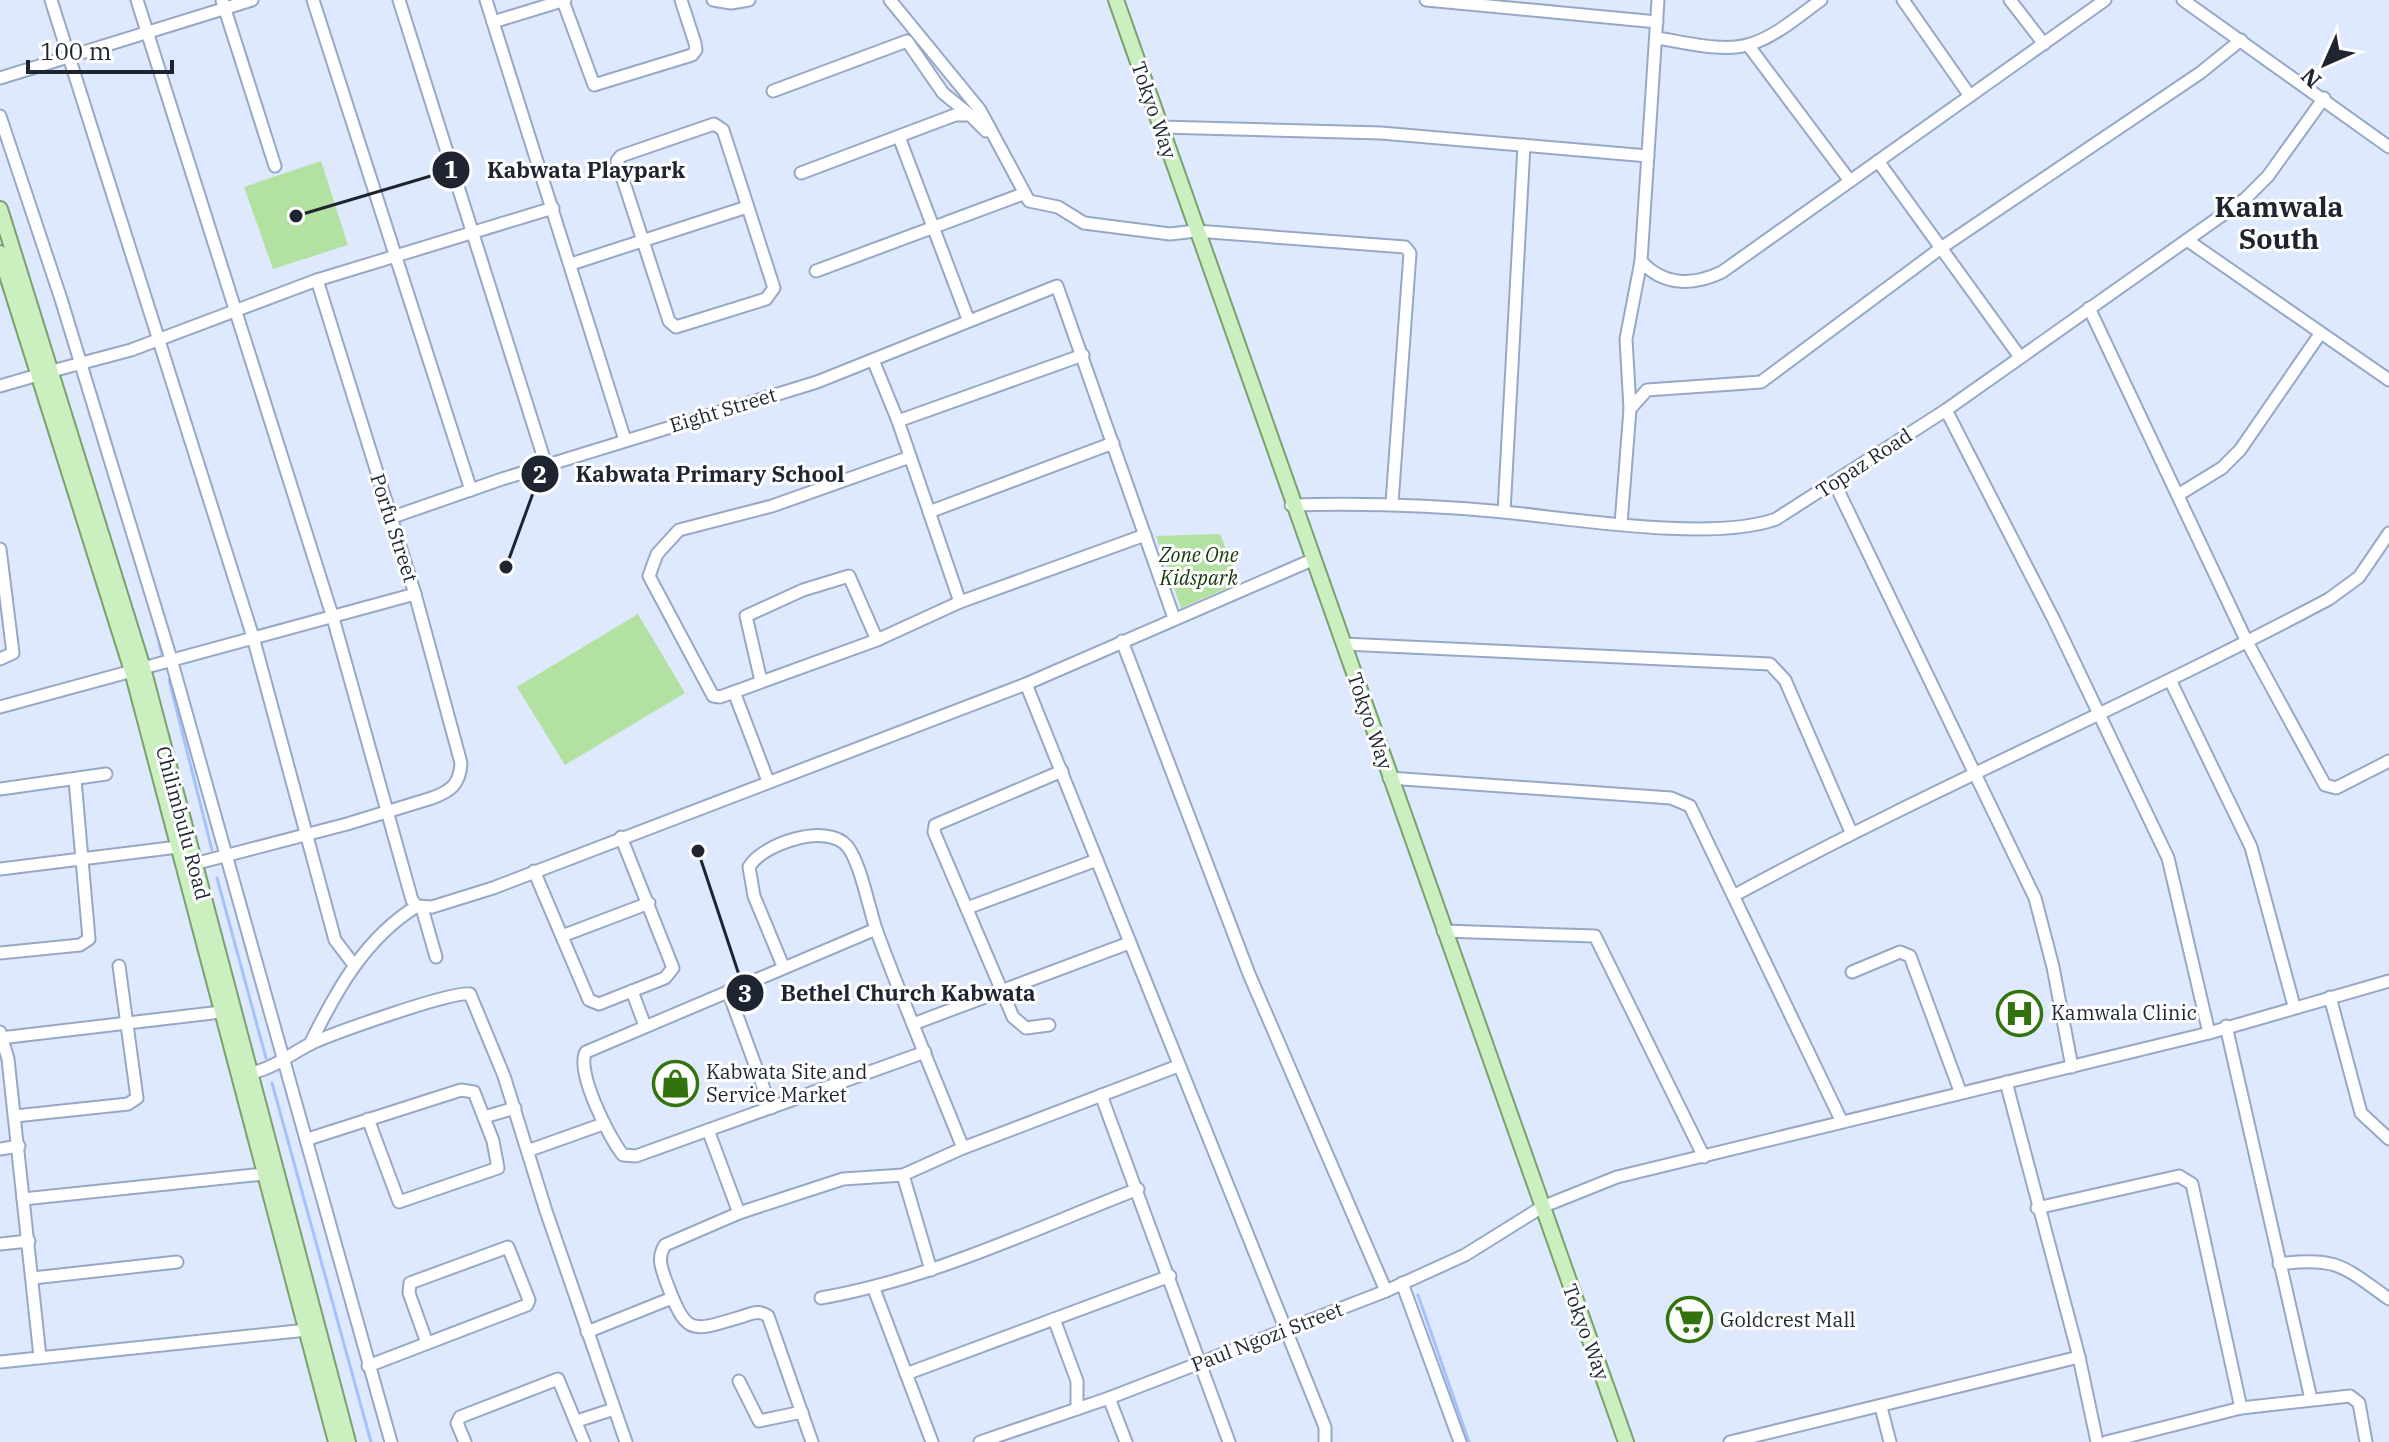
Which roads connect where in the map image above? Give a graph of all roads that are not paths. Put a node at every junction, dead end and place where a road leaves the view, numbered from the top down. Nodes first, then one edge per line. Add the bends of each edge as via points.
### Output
1 (51, 0) edge
2 (137, 0) edge
3 (252, 0) edge
4 (313, 0) edge
5 (399, 0) edge
6 (486, 0) edge
7 (564, 0) edge
8 (695, 0) edge
9 (713, 0) edge
10 (749, 0) edge
11 (890, 0) edge
12 (1116, 0) edge
13 (1426, 0) edge
14 (1658, 0) edge
15 (1821, 0) edge
16 (1903, 0) edge
17 (2010, 0) edge
18 (2105, 0) edge
19 (2183, 0) edge
20 (681, 1) edge
21 (224, 4) edge
22 (1514, 4) edge
23 (493, 22) junction
24 (1657, 22) junction
25 (146, 33) junction
26 (1656, 38) junction
27 (2241, 40) junction
28 (2044, 44) junction
29 (1748, 45) junction
30 (68, 56) junction
31 (0, 78) edge
32 (773, 91) dead end
33 (1970, 96) junction
34 (2324, 98) junction
35 (970, 115) junction
36 (0, 116) edge
37 (1161, 127) junction
38 (899, 137) junction
39 (1524, 145) junction
40 (998, 146) junction
41 (2389, 147) edge
42 (1648, 156) junction
43 (1878, 161) junction
44 (275, 166) dead end
45 (801, 173) dead end
46 (1850, 181) junction
47 (1023, 194) junction
48 (747, 207) junction
49 (553, 208) junction
50 (0, 209) edge
51 (935, 228) junction
52 (1196, 231) junction
53 (475, 233) junction
54 (643, 239) junction
55 (2187, 240) junction
56 (1941, 248) junction
57 (0, 253) edge
58 (393, 258) junction
59 (1641, 261) junction
60 (571, 264) junction
61 (816, 271) dead end
62 (317, 280) junction
63 (5, 287) edge
64 (2089, 308) junction
65 (235, 310) junction
66 (968, 319) junction
67 (2320, 334) junction
68 (157, 340) junction
69 (1083, 355) junction
70 (2020, 357) junction
71 (873, 360) junction
72 (80, 365) junction
73 (45, 373) junction
74 (2389, 380) edge
75 (0, 386) edge
76 (1630, 409) junction
77 (1946, 410) junction
78 (898, 421) junction
79 (625, 440) junction
80 (1113, 443) junction
81 (910, 457) junction
82 (546, 465) junction
83 (1834, 482) junction
84 (471, 490) junction
85 (2178, 495) junction
86 (1392, 503) junction
87 (1291, 505) junction
88 (929, 512) junction
89 (1504, 512) junction
90 (390, 518) junction
91 (1621, 524) junction
92 (2389, 533) edge
93 (1145, 535) junction
94 (0, 549) edge
95 (1312, 560) junction
96 (415, 594) junction
97 (960, 602) junction
98 (333, 618) junction
99 (1174, 618) junction
100 (253, 637) junction
101 (877, 640) junction
102 (1122, 641) junction
103 (2247, 642) junction
104 (1344, 644) junction
105 (0, 659) edge
106 (171, 659) junction
107 (137, 669) junction
108 (2170, 680) junction
109 (761, 681) junction
110 (1026, 684) junction
111 (734, 692) junction
112 (0, 707) edge
113 (2101, 715) junction
114 (2389, 761) edge
115 (1062, 771) junction
116 (1975, 771) junction
117 (106, 774) dead end
118 (1389, 778) junction
119 (75, 780) junction
120 (768, 781) junction
121 (0, 789) edge
122 (386, 812) junction
123 (1851, 832) junction
124 (306, 833) junction
125 (621, 837) junction
126 (178, 847) junction
127 (226, 855) junction
128 (85, 858) junction
129 (1097, 860) junction
130 (194, 864) junction
131 (0, 869) edge
132 (534, 871) junction
133 (1735, 895) junction
134 (649, 903) junction
135 (420, 907) junction
136 (967, 908) junction
137 (876, 929) junction
138 (1443, 931) junction
139 (562, 936) junction
140 (1129, 943) junction
141 (0, 953) edge
142 (436, 957) dead end
143 (354, 965) junction
144 (119, 966) dead end
145 (783, 966) junction
146 (1852, 972) dead end
147 (2389, 981) edge
148 (632, 991) junction
149 (728, 991) junction
150 (1002, 991) junction
151 (2330, 997) junction
152 (2294, 1006) junction
153 (221, 1012) junction
154 (126, 1023) junction
155 (913, 1024) junction
156 (1049, 1025) dead end
157 (645, 1026) junction
158 (2226, 1026) junction
159 (2209, 1033) junction
160 (1, 1036) edge
161 (310, 1044) junction
162 (925, 1052) junction
163 (283, 1063) junction
164 (1178, 1066) junction
165 (2072, 1067) junction
166 (252, 1073) junction
167 (2006, 1082) junction
168 (1960, 1091) junction
169 (1101, 1095) junction
170 (515, 1108) junction
171 (771, 1108) junction
172 (15, 1116) junction
173 (484, 1117) junction
174 (368, 1119) junction
175 (1841, 1120) junction
176 (603, 1124) junction
177 (708, 1130) junction
178 (308, 1139) junction
179 (2389, 1139) edge
180 (19, 1146) junction
181 (963, 1148) junction
182 (0, 1149) edge
183 (530, 1150) junction
184 (1704, 1157) junction
185 (264, 1174) junction
186 (903, 1175) junction
187 (1138, 1189) junction
188 (23, 1199) junction
189 (1542, 1207) junction
190 (2037, 1208) junction
191 (739, 1213) junction
192 (29, 1241) junction
193 (0, 1244) edge
194 (177, 1262) dead end
195 (2279, 1264) junction
196 (931, 1270) junction
197 (1170, 1276) junction
198 (33, 1278) junction
199 (1402, 1283) junction
200 (874, 1289) junction
201 (1386, 1291) junction
202 (672, 1298) junction
203 (821, 1298) dead end
204 (2389, 1299) edge
205 (1054, 1319) junction
206 (1285, 1328) junction
207 (307, 1330) junction
208 (587, 1332) junction
209 (427, 1343) junction
210 (40, 1357) junction
211 (2079, 1357) junction
212 (0, 1362) edge
213 (1202, 1362) junction
214 (368, 1366) junction
215 (906, 1374) junction
216 (739, 1381) dead end
217 (1109, 1398) junction
218 (2311, 1399) junction
219 (1881, 1407) junction
220 (2241, 1408) junction
221 (614, 1409) junction
222 (1077, 1409) junction
223 (802, 1412) junction
224 (577, 1421) junction
225 (1016, 1429) junction
226 (336, 1442) edge
227 (348, 1442) edge
228 (391, 1442) edge
229 (465, 1442) edge
230 (584, 1442) edge
231 (626, 1442) edge
232 (812, 1442) edge
233 (932, 1442) edge
234 (980, 1442) edge
235 (1021, 1442) edge
236 (1126, 1442) edge
237 (1229, 1442) edge
238 (1325, 1442) edge
239 (1460, 1442) edge
240 (1626, 1442) edge
241 (1730, 1442) edge
242 (1890, 1442) edge
243 (2097, 1442) edge
244 (2106, 1442) edge
245 (2366, 1442) edge

1 - 30 street
2 - 25 street
3 - 21 street
4 - 58 street
5 - 53 street
6 - 23 street
7 - 20 street via 594,85 692,55 695,43
7 - 23 street
8 - 20 street
9 - 10 street
11 - 40 street via 980,110
12 - 37 main road, Tokyo Way
13 - 22 street
14 - 24 street
15 - 29 street
16 - 33 street
17 - 28 street
18 - 28 street
19 - 27 street
21 - 25 street
21 - 44 street
22 - 24 street
23 - 49 street
24 - 26 street
25 - 30 street
25 - 65 street
26 - 29 street
26 - 42 street
27 - 34 street
27 - 56 street
28 - 33 street
29 - 46 street
30 - 31 street
30 - 68 street
32 - 35 street via 907,41 943,93
33 - 43 street
34 - 41 street
34 - 55 street, Topaz Road via 2258,188
35 - 38 street via 955,115
35 - 40 street
36 - 72 street
37 - 39 street via 1381,133
37 - 52 main road, Tokyo Way
38 - 45 street
38 - 51 street
39 - 42 street
39 - 89 street
40 - 47 street
42 - 59 street
43 - 46 street
43 - 56 street
46 - 59 street via 1710,277 1691,283 1656,277
47 - 51 street
47 - 52 street via 1084,223 1170,234
48 - 54 street
48 - 54 street via 723,130 714,124 617,161
48 - 54 street via 772,295 676,327 669,321
49 - 53 street
49 - 60 street
50 - 73 main road, Chilimbulu Road
51 - 61 street
51 - 66 street
52 - 86 street via 1395,244 1410,253
52 - 87 main road, Tokyo Way
53 - 58 street
53 - 82 street
54 - 60 street
55 - 64 street, Topaz Road
55 - 67 street
56 - 70 street
56 - 76 street via 1761,382 1652,388
57 - 63 main road, Chilimbulu Road
58 - 62 street
58 - 84 street
59 - 76 street via 1626,339
60 - 79 street
62 - 65 street
62 - 90 street, Porfu Street
63 - 73 main road, Chilimbulu Road
64 - 70 street, Topaz Road
64 - 85 street
65 - 68 street
65 - 98 street
66 - 69 street, Eight Street via 1057,286
66 - 71 street, Eight Street
67 - 74 street
67 - 85 street via 2240,450
68 - 72 street
68 - 100 street
69 - 78 street
69 - 80 street
70 - 77 street, Topaz Road
71 - 78 street
71 - 79 street, Eight Street
72 - 73 street
72 - 106 street
73 - 75 street
73 - 107 main road, Chilimbulu Road
76 - 91 street
77 - 83 street, Topaz Road
77 - 113 street
78 - 81 street
79 - 82 street, Eight Street
80 - 88 street
80 - 93 street
81 - 88 street
81 - 111 street via 772,506 679,530 668,539 649,576 713,696
82 - 84 street, Eight Street
83 - 91 street, Topaz Road via 1752,528
83 - 116 street
84 - 90 street, Eight Street
85 - 103 street
86 - 87 street, Topaz Road
86 - 89 street, Topaz Road
87 - 95 main road, Tokyo Way
88 - 97 street
89 - 91 street, Topaz Road
90 - 96 street, Porfu Street
92 - 103 street via 2349,586
93 - 97 street
93 - 99 street
94 - 105 street via 13,653
95 - 99 street
95 - 104 main road, Tokyo Way
96 - 98 street
96 - 122 street, Porfu Street via 461,763 460,778 446,793
97 - 101 street
98 - 100 street
98 - 122 street
99 - 102 street
100 - 106 street
100 - 124 street
101 - 109 street
101 - 109 street via 849,576 803,590 746,616
102 - 110 street
102 - 201 street via 1249,974
103 - 108 street
103 - 114 street via 2325,785 2336,788
104 - 118 main road, Tokyo Way
104 - 123 street via 1770,664 1785,680
106 - 107 street
106 - 127 street
107 - 112 street
107 - 126 main road, Chilimbulu Road
107 - 130 main road, Chilimbulu Road
108 - 113 street
108 - 152 street via 2251,847
109 - 111 street
110 - 115 street
110 - 120 street
111 - 120 street
113 - 116 street
113 - 159 street via 2173,871
115 - 129 street
115 - 136 street via 935,825
116 - 123 street
116 - 165 street via 2035,898
117 - 119 street
118 - 133 street via 1678,800 1695,812
118 - 138 main road, Tokyo Way
119 - 121 street
119 - 128 street
120 - 125 street
122 - 124 street
122 - 135 street via 412,900
123 - 133 street
124 - 127 street
124 - 143 street via 335,940
125 - 132 street
125 - 134 street
126 - 128 street
126 - 153 main road, Chilimbulu Road
127 - 130 street
127 - 163 street
128 - 131 street
128 - 141 street via 89,939 80,945
129 - 136 street
129 - 140 street
130 - 166 main road, Chilimbulu Road
132 - 135 street via 445,904
132 - 139 street
133 - 175 street
134 - 139 street
134 - 148 street via 673,971
135 - 142 street
135 - 143 street via 393,922
136 - 150 street
137 - 145 street
137 - 145 street via 844,842 814,836 769,849 754,859 749,876
137 - 155 street
138 - 184 street via 1595,936
138 - 189 main road, Tokyo Way
139 - 148 street via 593,1004
140 - 150 street
140 - 164 street
143 - 161 street
144 - 154 street
145 - 149 street
146 - 168 street via 1900,952 1910,956
147 - 151 street, Paul Ngozi Street
148 - 157 street
149 - 157 street
149 - 171 street
150 - 155 street
150 - 156 street via 1018,1025
151 - 152 street, Paul Ngozi Street
151 - 179 street via 2361,1113
152 - 158 street, Paul Ngozi Street
153 - 154 street
153 - 185 main road, Chilimbulu Road
154 - 160 street
154 - 172 street via 138,1091 134,1102
155 - 162 street
157 - 176 street via 583,1055
158 - 159 street, Paul Ngozi Street
158 - 195 street
159 - 165 street, Paul Ngozi Street
160 - 172 street
161 - 163 street
161 - 170 street via 470,994
162 - 171 street
162 - 181 street
163 - 166 street
163 - 178 street
164 - 169 street
164 - 206 street
165 - 167 street, Paul Ngozi Street
166 - 227 main road, Chilimbulu Road
167 - 168 street, Paul Ngozi Street
167 - 190 street
168 - 175 street, Paul Ngozi Street
169 - 181 street
169 - 187 street
170 - 173 street
170 - 183 street
171 - 177 street
172 - 180 street
173 - 174 street via 469,1089
173 - 174 street via 498,1168 402,1203
174 - 178 street
175 - 184 street, Paul Ngozi Street
176 - 177 street via 629,1157
176 - 183 street
177 - 191 street
178 - 214 street
180 - 182 street
180 - 188 street
181 - 186 street
183 - 208 street
184 - 189 street, Paul Ngozi Street via 1617,1177
185 - 188 street
185 - 207 main road, Chilimbulu Road
186 - 191 street via 843,1179
186 - 196 street
187 - 196 street
187 - 197 street
188 - 192 street
189 - 199 street, Paul Ngozi Street via 1465,1255
189 - 240 main road, Tokyo Way
190 - 211 street
190 - 220 street via 2179,1176 2192,1184
191 - 202 street via 665,1245 660,1264
192 - 193 street
192 - 198 street
194 - 198 street
195 - 204 street via 2341,1264
195 - 218 street
196 - 200 street
197 - 205 street
197 - 213 street
198 - 210 street
199 - 201 street, Paul Ngozi Street
199 - 239 street
200 - 203 street
200 - 215 street
201 - 206 street, Paul Ngozi Street
202 - 208 street
202 - 223 street via 691,1328 755,1312 768,1316
205 - 215 street
205 - 222 street via 1077,1381
206 - 213 street, Paul Ngozi Street
206 - 238 street via 1325,1427
207 - 210 street
207 - 226 main road, Chilimbulu Road
208 - 221 street
209 - 209 street via 410,1283 508,1247 527,1305
209 - 214 street
210 - 212 street
211 - 219 street
211 - 243 street
213 - 217 street, Paul Ngozi Street
213 - 237 street
214 - 228 street
215 - 233 street
216 - 223 street via 759,1421
217 - 222 street, Paul Ngozi Street
217 - 236 street
218 - 220 street
218 - 245 street via 2354,1397
219 - 241 street
219 - 242 street
220 - 244 street
221 - 224 street
221 - 231 street
222 - 225 street, Paul Ngozi Street
223 - 232 street
224 - 229 street via 561,1382 554,1379 460,1417 457,1423
224 - 230 street
225 - 234 street, Paul Ngozi Street
225 - 235 street

